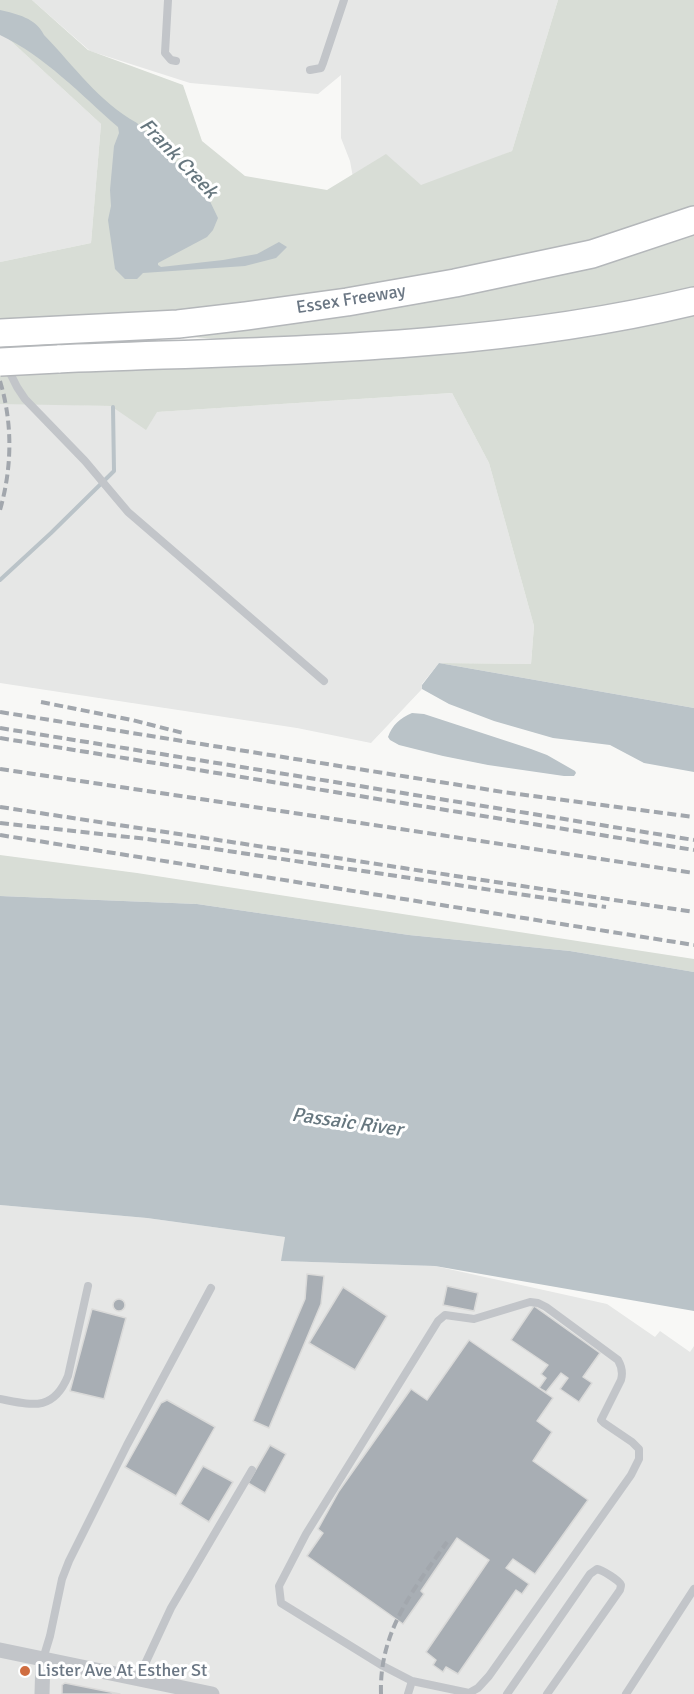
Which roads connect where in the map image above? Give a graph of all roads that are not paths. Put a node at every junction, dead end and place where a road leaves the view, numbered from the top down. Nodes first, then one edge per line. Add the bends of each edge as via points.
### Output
1 (168, 0) edge
2 (344, 0) edge
3 (176, 62) dead end
4 (310, 70) dead end
5 (694, 220) edge
6 (694, 236) edge
7 (592, 254) junction
8 (694, 301) edge
9 (0, 333) edge
10 (0, 352) edge
11 (0, 362) edge
12 (324, 681) dead end
13 (88, 1286) dead end
14 (211, 1288) dead end
15 (0, 1399) edge
16 (252, 1470) dead end
17 (694, 1589) edge
18 (0, 1650) edge
19 (43, 1659) junction
20 (138, 1679) junction
21 (412, 1681) junction
22 (193, 1692) edge
23 (42, 1694) edge
24 (212, 1694) edge
25 (408, 1694) edge
26 (507, 1694) edge
27 (547, 1694) edge
28 (626, 1694) edge

1 - 3 lane via 165,53
2 - 4 lane via 324,63 321,68
5 - 7 highway, Essex Freeway
6 - 7 highway
7 - 9 highway, Essex Freeway via 455,283 268,313 178,324
8 - 11 highway, bridge via 597,321 464,339
10 - 12 lane via 25,399 128,512
13 - 15 lane via 63,1388 54,1399 41,1404
14 - 19 lane via 69,1561
16 - 20 lane via 171,1608
17 - 28 lane
18 - 19 street
19 - 20 street
19 - 23 street
20 - 22 street
21 - 21 lane via 469,1693 478,1688 639,1459 639,1449 602,1420 623,1375 618,1360 538,1303 474,1319 445,1315 438,1321 306,1534 279,1586 281,1603
21 - 25 lane
22 - 24 street
26 - 27 lane via 590,1574 602,1570 619,1582 620,1590

